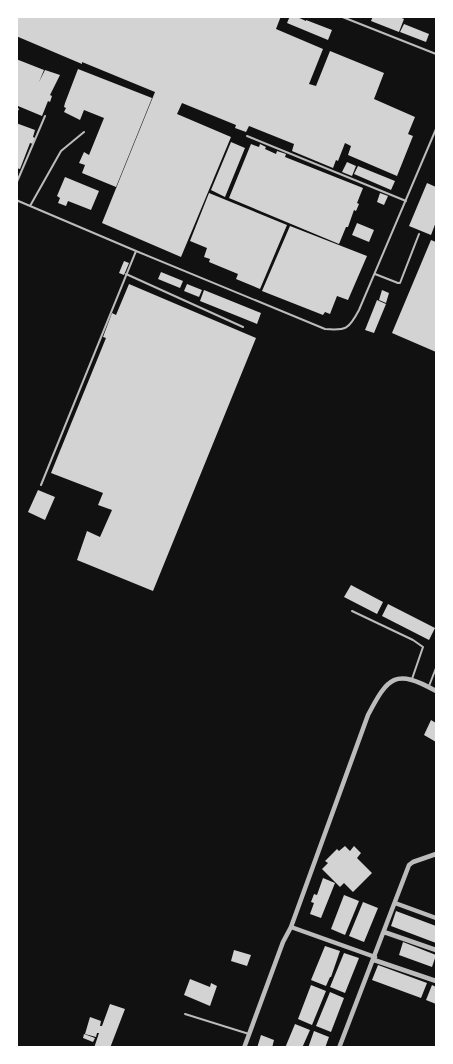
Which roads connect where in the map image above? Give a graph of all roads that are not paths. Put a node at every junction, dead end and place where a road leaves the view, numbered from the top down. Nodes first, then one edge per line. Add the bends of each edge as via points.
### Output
1 (340, 16) edge
2 (436, 54) edge
3 (45, 116) dead end
4 (436, 129) edge
5 (84, 132) dead end
6 (247, 136) dead end
7 (431, 141) junction
8 (436, 143) edge
9 (16, 184) edge
10 (16, 200) edge
11 (406, 201) junction
12 (30, 206) junction
13 (419, 234) dead end
14 (136, 251) junction
15 (126, 274) junction
16 (375, 274) junction
17 (243, 327) dead end
18 (41, 485) dead end
19 (352, 611) dead end
20 (436, 668) edge
21 (412, 679) junction
22 (429, 686) junction
23 (436, 690) edge
24 (436, 854) edge
25 (395, 903) junction
26 (436, 918) edge
27 (291, 927) junction
28 (384, 932) junction
29 (436, 950) edge
30 (374, 958) junction
31 (436, 981) edge
32 (184, 1014) dead end
33 (249, 1034) junction
34 (244, 1047) edge
35 (339, 1047) edge

1 - 2 lane
3 - 9 lane
4 - 7 lane
5 - 12 lane via 62,151
6 - 11 lane
7 - 8 lane
7 - 11 lane
10 - 12 lane
11 - 16 lane
12 - 14 lane
13 - 16 lane via 400,283
14 - 15 lane
14 - 16 lane via 325,329 341,331 352,324
15 - 17 lane
15 - 18 lane
19 - 21 lane via 423,647
20 - 22 lane
21 - 22 street
21 - 27 street via 402,677 389,682 368,715
22 - 23 street
24 - 25 street via 409,865
25 - 26 street
25 - 28 street
27 - 30 street
27 - 33 street
28 - 29 street
28 - 30 street
30 - 31 street
30 - 35 street
32 - 33 lane
33 - 34 street

